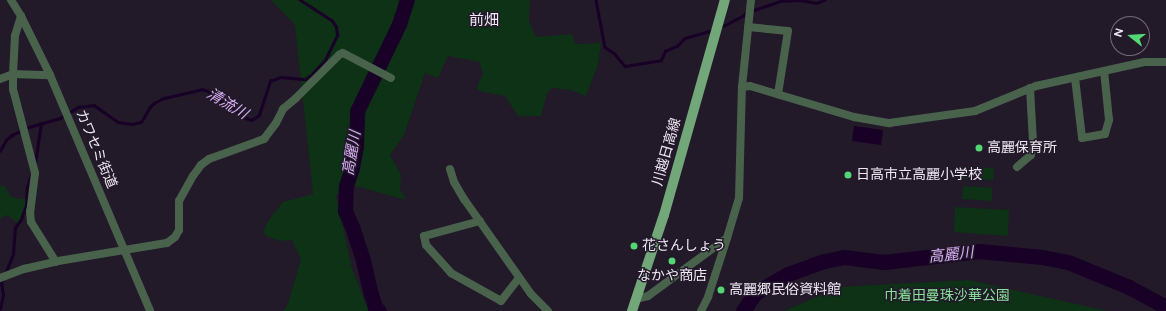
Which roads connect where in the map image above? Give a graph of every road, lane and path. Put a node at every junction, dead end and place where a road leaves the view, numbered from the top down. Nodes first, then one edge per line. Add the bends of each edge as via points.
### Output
1 (11, 0) edge
2 (725, 0) edge
3 (751, 0) edge
4 (21, 16) junction
5 (748, 27) junction
6 (1166, 62) edge
7 (1104, 71) junction
8 (13, 74) junction
9 (50, 75) junction
10 (391, 78) dead end
11 (1075, 78) junction
12 (0, 79) edge
13 (742, 87) junction
14 (1030, 88) junction
15 (778, 94) junction
16 (1017, 167) dead end
17 (450, 169) dead end
18 (480, 221) junction
19 (727, 238) junction
20 (125, 251) junction
21 (56, 262) junction
22 (0, 278) edge
23 (519, 278) junction
24 (636, 299) junction
25 (150, 311) edge
26 (548, 311) edge
27 (632, 311) edge
28 (701, 311) edge

1 - 4 street, カワセミ街道
2 - 24 main road, 川越日高線 via 664,215
3 - 5 street
4 - 8 street via 15,36
4 - 9 street, カワセミ街道
5 - 13 street
5 - 15 street via 788,31
6 - 7 street via 1144,62
7 - 11 street
7 - 11 street via 1109,120 1105,134 1082,138
8 - 9 street
8 - 12 street
8 - 21 street via 13,89 35,173 31,222
9 - 20 street, カワセミ街道
10 - 20 street via 343,54 339,55 282,109 276,124 264,139 209,159 201,165 179,201 179,230 172,240
11 - 14 street
13 - 15 street via 750,86
13 - 19 street via 739,198
14 - 15 street via 975,111 888,124 854,117
14 - 16 street via 1033,142 1030,155
17 - 18 street via 454,182
18 - 23 street
18 - 23 street via 424,236 426,245 451,273 501,301
19 - 24 street via 648,296
19 - 28 street via 708,298
20 - 21 street
20 - 25 street, カワセミ街道
21 - 22 street via 24,269
23 - 26 street
24 - 27 main road, 川越日高線

